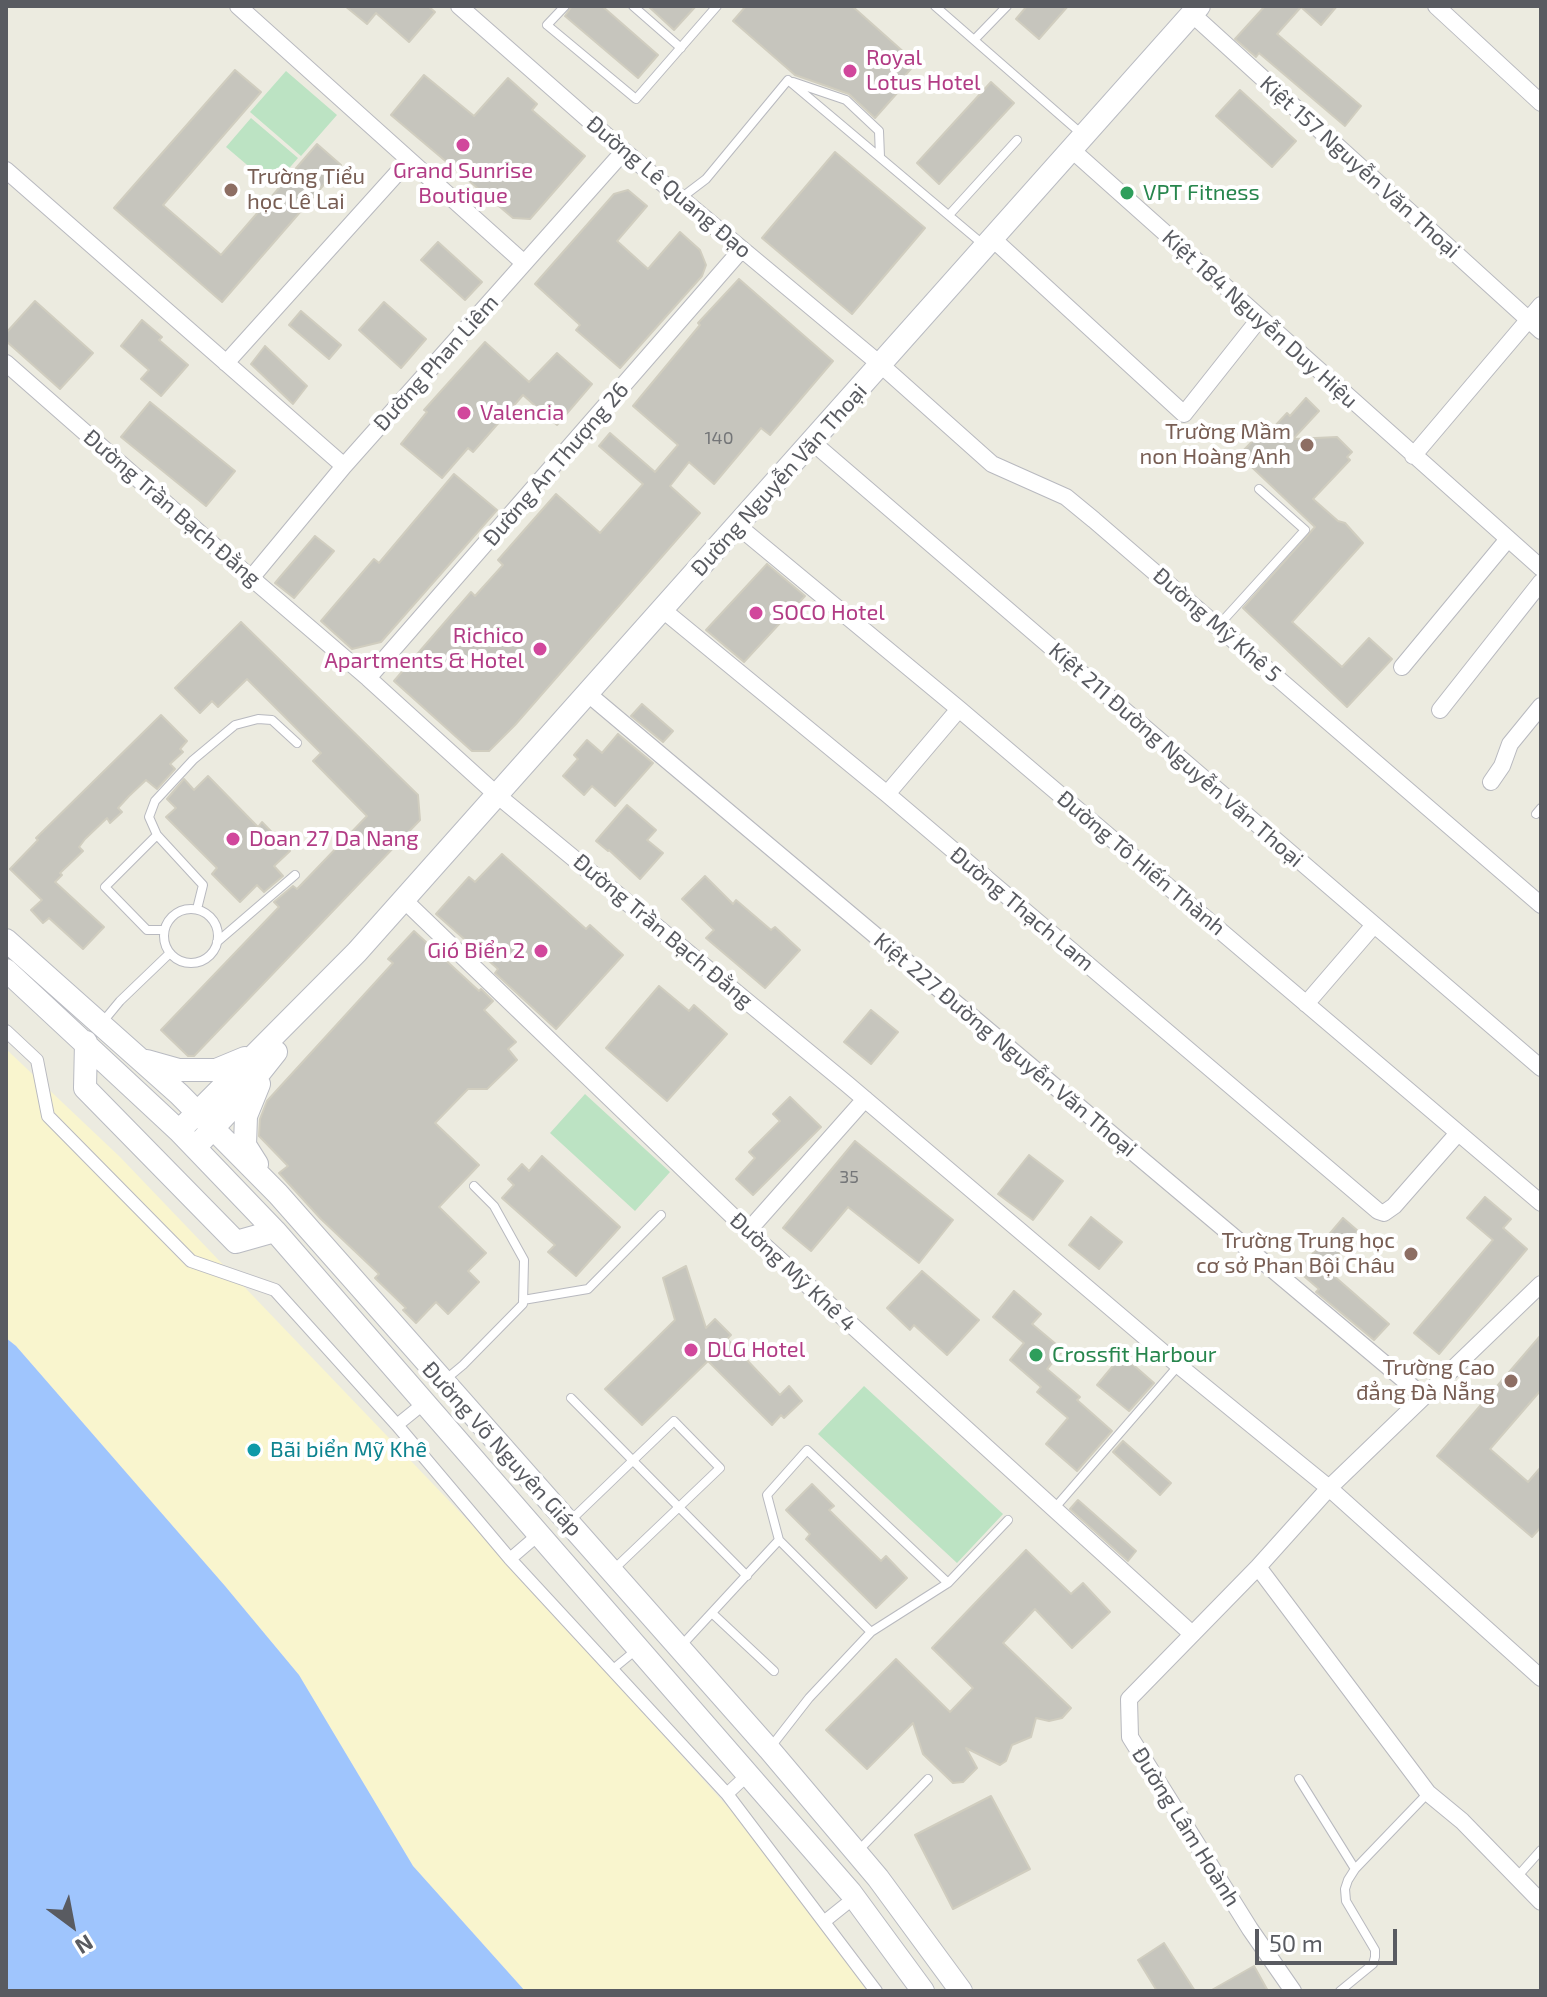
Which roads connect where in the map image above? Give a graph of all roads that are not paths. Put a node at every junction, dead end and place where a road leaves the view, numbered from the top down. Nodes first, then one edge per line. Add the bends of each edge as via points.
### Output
1 (238, 6) edge
2 (459, 6) edge
3 (565, 6) edge
4 (633, 6) edge
5 (717, 6) edge
6 (935, 6) edge
7 (1007, 6) edge
8 (1436, 6) edge
9 (1195, 10) edge
10 (974, 40) junction
11 (681, 48) junction
12 (788, 80) junction
13 (1541, 103) edge
14 (1017, 140) dead end
15 (1078, 143) junction
16 (624, 151) junction
17 (880, 157) junction
18 (409, 160) junction
19 (6, 170) edge
20 (681, 198) junction
21 (949, 215) junction
22 (989, 243) junction
23 (742, 249) junction
24 (524, 263) junction
25 (1541, 305) edge
26 (1260, 318) junction
27 (1535, 326) edge
28 (6, 363) edge
29 (226, 363) junction
30 (881, 365) junction
31 (811, 441) junction
32 (1413, 456) junction
33 (344, 466) junction
34 (1259, 489) dead end
35 (738, 526) junction
36 (1508, 539) junction
37 (1541, 568) edge
38 (252, 577) junction
39 (1541, 582) edge
40 (663, 610) junction
41 (1218, 626) junction
42 (1402, 667) dead end
43 (368, 678) junction
44 (587, 693) junction
45 (1541, 706) edge
46 (959, 709) junction
47 (1440, 710) dead end
48 (297, 743) dead end
49 (1491, 782) dead end
50 (887, 794) junction
51 (497, 795) junction
52 (157, 835) junction
53 (295, 875) dead end
54 (404, 900) junction
55 (1541, 905) edge
56 (197, 909) junction
57 (1374, 925) junction
58 (164, 930) junction
59 (6, 940) edge
60 (217, 942) junction
61 (170, 953) junction
62 (6, 970) edge
63 (1306, 1004) junction
64 (101, 1024) junction
65 (6, 1031) edge
66 (86, 1042) junction
67 (139, 1058) junction
68 (262, 1058) junction
69 (1541, 1068) edge
70 (865, 1099) junction
71 (206, 1120) junction
72 (179, 1131) junction
73 (1458, 1133) junction
74 (195, 1147) junction
75 (474, 1186) dead end
76 (278, 1194) junction
77 (1541, 1203) edge
78 (661, 1215) dead end
79 (275, 1231) junction
80 (748, 1231) junction
81 (1541, 1284) edge
82 (523, 1300) junction
83 (1178, 1365) junction
84 (442, 1382) junction
85 (1423, 1396) junction
86 (571, 1398) dead end
87 (418, 1408) dead end
88 (397, 1425) junction
89 (634, 1461) junction
90 (1329, 1488) junction
91 (680, 1507) junction
92 (1053, 1510) junction
93 (1008, 1520) dead end
94 (568, 1523) junction
95 (779, 1540) junction
96 (531, 1541) dead end
97 (510, 1559) junction
98 (1258, 1567) junction
99 (611, 1572) junction
100 (747, 1576) junction
101 (948, 1583) junction
102 (713, 1614) junction
103 (871, 1632) junction
104 (1191, 1633) junction
105 (679, 1648) junction
106 (630, 1655) dead end
107 (613, 1669) junction
108 (774, 1671) dead end
109 (1541, 1678) edge
110 (769, 1749) junction
111 (928, 1779) dead end
112 (1299, 1779) dead end
113 (742, 1780) dead end
114 (1428, 1793) junction
115 (727, 1794) junction
116 (1541, 1850) edge
117 (857, 1853) junction
118 (1355, 1869) junction
119 (1517, 1877) junction
120 (1541, 1902) edge
121 (845, 1905) dead end
122 (825, 1921) junction
123 (876, 1991) edge
124 (923, 1991) edge
125 (961, 1991) edge
126 (1293, 1991) edge
127 (1340, 1991) edge

1 - 18 street
2 - 16 street, Đường Lê Quang Đạo
3 - 11 lane via 547,25 636,99
4 - 11 lane
5 - 11 lane
6 - 10 lane
7 - 10 lane
8 - 13 street
9 - 15 main road, Đường Nguyễn Văn Thoại
9 - 27 street, Kiệt 157 Nguyễn Văn Thoại
10 - 15 lane
12 - 17 lane
12 - 17 lane via 846,100 879,131
12 - 20 lane via 706,179
14 - 21 lane
15 - 22 main road, Đường Nguyễn Văn Thoại
15 - 26 street, Kiệt 184 Nguyễn Duy Hiệu
16 - 20 street, Đường Lê Quang Đạo
16 - 24 street, Đường Phan Liêm
17 - 21 lane
18 - 24 street
18 - 29 street
19 - 29 street
20 - 23 street, Đường Lê Quang Đạo
21 - 22 lane
22 - 26 street via 1184,414
22 - 30 main road, Đường Nguyễn Văn Thoại
23 - 30 street, Đường Lê Quang Đạo
23 - 43 street, Đường An Thượng 26
24 - 33 street, Đường Phan Liêm
25 - 27 street
26 - 32 street, Kiệt 184 Nguyễn Duy Hiệu
27 - 32 street
28 - 38 street, Đường Trần Bạch Đằng
29 - 33 street
30 - 31 main road, Đường Nguyễn Văn Thoại
30 - 41 street, Đường Mỹ Khê 5 via 992,464 1066,497
31 - 35 main road, Đường Nguyễn Văn Thoại
31 - 57 street, Kiệt 211 Đường Nguyễn Văn Thoại
32 - 36 street, Kiệt 184 Nguyễn Duy Hiệu
33 - 38 street, Đường Phan Liêm
34 - 41 lane via 1305,530
35 - 40 main road, Đường Nguyễn Văn Thoại
35 - 46 street, Đường Tô Hiến Thành
36 - 37 street, Kiệt 184 Nguyễn Duy Hiệu
36 - 42 street
38 - 43 street, Đường Trần Bạch Đằng
39 - 47 street
40 - 44 main road, Đường Nguyễn Văn Thoại
40 - 50 street, Đường Thạch Lam
41 - 55 street, Đường Mỹ Khê 5
43 - 51 street, Đường Trần Bạch Đằng
44 - 51 main road, Đường Nguyễn Văn Thoại
44 - 85 street, Kiệt 227 Đường Nguyễn Văn Thoại
45 - 49 street via 1510,744
46 - 50 street
46 - 63 street, Đường Tô Hiến Thành
48 - 52 lane via 272,720 235,725 155,801 149,817
50 - 73 street, Đường Thạch Lam via 1378,1211 1394,1206
51 - 54 main road, Đường Nguyễn Văn Thoại
51 - 70 street, Đường Trần Bạch Đằng
52 - 56 lane via 203,885
52 - 58 lane via 105,887 147,930
53 - 60 lane
54 - 68 main road, Đường Nguyễn Văn Thoại
54 - 80 street, Đường Mỹ Khê 4
56 - 58 lane via 180,911
56 - 60 lane via 216,925
57 - 63 street
57 - 69 street, Kiệt 211 Đường Nguyễn Văn Thoại
58 - 61 lane
59 - 64 main road, Đường Võ Nguyên Giáp
60 - 61 lane via 201,961 184,962
61 - 64 lane
62 - 66 main road, Đường Võ Nguyên Giáp
63 - 73 street, Đường Tô Hiến Thành
64 - 66 main road
64 - 67 main road, Đường Võ Nguyên Giáp
65 - 88 street via 37,1060 48,1116 191,1261 275,1290
66 - 72 main road, Đường Võ Nguyên Giáp
66 - 79 main road via 85,1088 236,1242
67 - 68 main road via 179,1070 216,1070
67 - 71 main road, Đường Võ Nguyên Giáp
68 - 71 main road, Đường Nguyễn Văn Thoại
68 - 76 main road via 246,1116 245,1145
70 - 80 street
70 - 83 street, Đường Trần Bạch Đằng
71 - 72 main road, Đường Nguyễn Văn Thoại
71 - 74 main road, Đường Nguyễn Văn Thoại
71 - 76 main road, Đường Võ Nguyên Giáp
72 - 74 main road, Đường Võ Nguyên Giáp
73 - 77 street, Đường Tô Hiến Thành
74 - 79 main road, Đường Võ Nguyên Giáp
75 - 82 lane via 494,1206 524,1260
76 - 84 main road, Đường Võ Nguyên Giáp
78 - 82 lane via 588,1289
79 - 124 main road, Đường Võ Nguyên Giáp via 851,1893
80 - 92 street, Đường Mỹ Khê 4
81 - 85 street, Đường Lâm Hoành
82 - 84 lane
83 - 90 street, Đường Trần Bạch Đằng
83 - 92 lane
84 - 94 main road, Đường Võ Nguyên Giáp
85 - 90 street, Đường Lâm Hoành
86 - 89 lane
87 - 88 street
88 - 97 street
89 - 91 lane
89 - 91 lane via 674,1421 720,1468
89 - 94 lane
90 - 98 street, Đường Lâm Hoành
90 - 109 street, Đường Trần Bạch Đằng
91 - 99 lane
91 - 100 lane
92 - 104 street, Đường Mỹ Khê 4
93 - 101 lane
94 - 99 main road, Đường Võ Nguyên Giáp
95 - 100 lane
95 - 101 lane via 767,1495 807,1450
95 - 103 lane
96 - 97 street
97 - 107 street
98 - 104 street, Đường Lâm Hoành
98 - 114 street
99 - 105 main road, Đường Võ Nguyên Giáp
100 - 102 lane
101 - 103 lane
102 - 105 lane
102 - 108 lane
103 - 110 lane
104 - 126 street, Đường Lâm Hoành via 1129,1699 1130,1737
105 - 110 main road, Đường Võ Nguyên Giáp
106 - 107 lane
107 - 115 street
110 - 117 main road, Đường Võ Nguyên Giáp
111 - 117 lane
112 - 118 lane
113 - 115 street
114 - 118 lane
114 - 119 street
115 - 122 street
116 - 119 lane
117 - 125 main road, Đường Võ Nguyên Giáp
118 - 127 lane via 1345,1889 1346,1901 1375,1957
119 - 120 street
121 - 122 street
122 - 123 street

